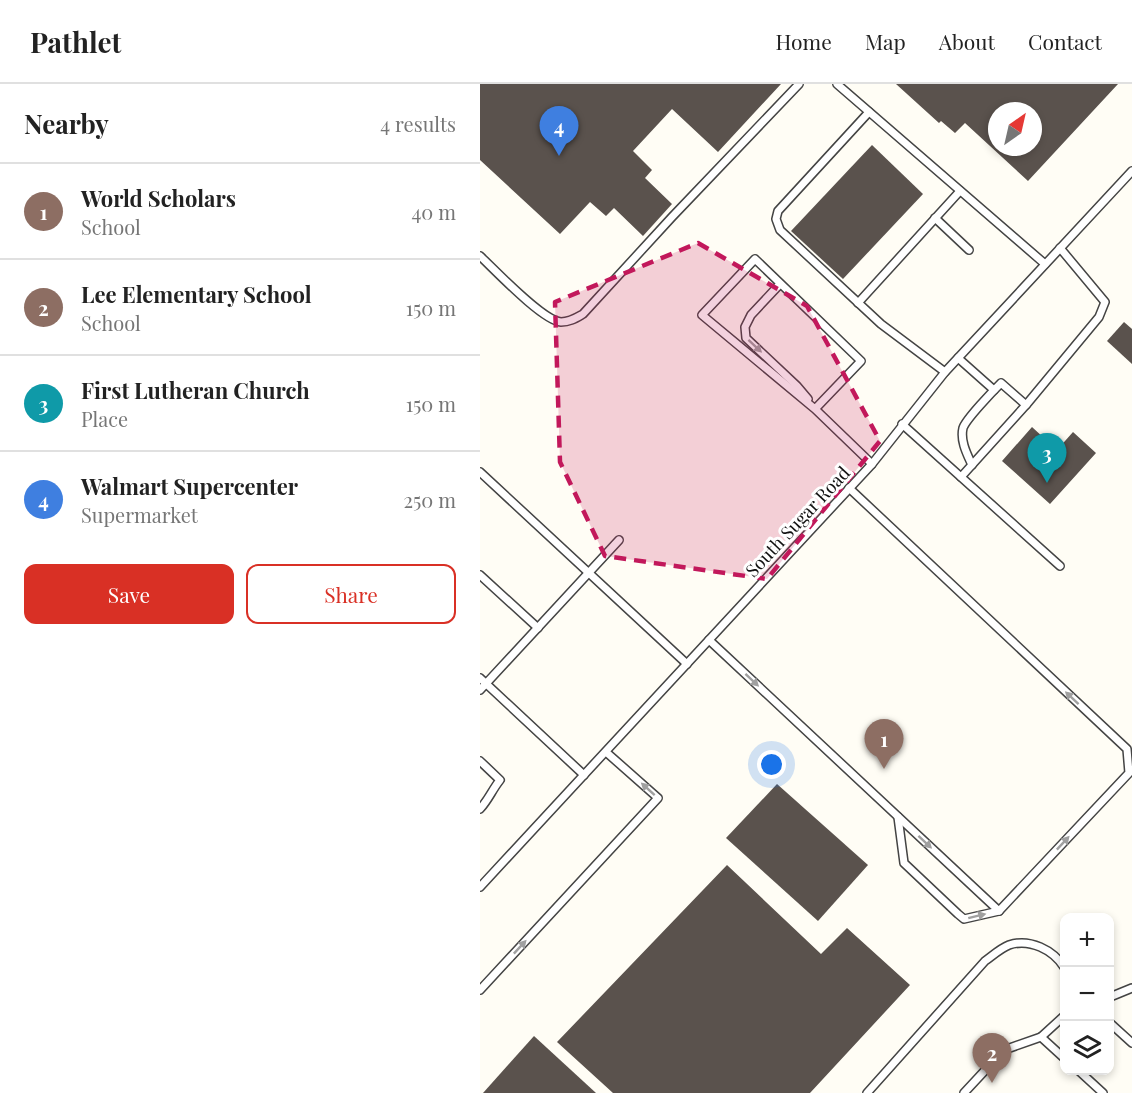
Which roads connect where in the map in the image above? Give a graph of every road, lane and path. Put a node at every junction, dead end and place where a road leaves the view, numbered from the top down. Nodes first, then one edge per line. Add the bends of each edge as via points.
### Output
1 (799, 84) edge
2 (837, 84) edge
3 (869, 112) junction
4 (1132, 171) edge
5 (960, 191) junction
6 (935, 218) junction
7 (1060, 248) junction
8 (969, 250) dead end
9 (480, 256) edge
10 (1045, 264) junction
11 (780, 284) junction
12 (858, 303) junction
13 (958, 358) junction
14 (945, 372) junction
15 (994, 390) junction
16 (1026, 405) junction
17 (815, 409) junction
18 (902, 424) junction
19 (872, 464) junction
20 (972, 465) junction
21 (480, 472) edge
22 (961, 477) junction
23 (849, 488) junction
24 (619, 540) dead end
25 (1060, 566) dead end
26 (589, 573) junction
27 (480, 575) edge
28 (538, 628) junction
29 (709, 640) junction
30 (687, 664) junction
31 (483, 681) edge
32 (480, 690) edge
33 (606, 752) junction
34 (480, 761) edge
35 (584, 775) junction
36 (480, 809) edge
37 (898, 817) junction
38 (480, 887) edge
39 (999, 911) junction
40 (1060, 960) edge
41 (1132, 988) edge
42 (480, 990) edge
43 (1114, 995) edge
44 (1060, 1020) edge
45 (1114, 1027) edge
46 (1041, 1037) junction
47 (1132, 1043) edge
48 (1060, 1054) edge
49 (1083, 1075) edge
50 (867, 1093) edge
51 (964, 1093) edge
52 (1103, 1093) edge

1 - 9 lane via 583,314 571,321 549,318
2 - 3 lane
3 - 5 lane
3 - 12 lane via 778,211 776,219 780,230
4 - 7 lane, South Sugar Road
5 - 6 lane
5 - 10 lane
6 - 8 lane
6 - 12 lane
7 - 10 lane, South Sugar Road
7 - 16 lane via 1105,302 1099,317
10 - 13 lane, South Sugar Road
11 -> 17 lane via 751,315 745,327 746,338 797,386
11 - 17 lane via 861,361
11 - 17 lane via 755,260 702,315
12 - 14 lane
13 - 14 lane, South Sugar Road
13 - 15 lane
14 - 18 lane, South Sugar Road
15 - 16 lane via 1001,383
15 - 20 lane via 963,427 963,445
16 - 20 lane
17 - 19 lane
18 - 19 lane, South Sugar Road
18 - 22 lane
19 - 23 lane, South Sugar Road
20 - 22 lane
21 - 26 lane
22 - 25 lane
23 - 29 lane, South Sugar Road
39 -> 23 lane via 1129,773 1127,749
24 - 26 lane
26 - 28 lane
26 - 30 lane
27 - 28 lane
28 - 31 lane
29 - 30 lane, South Sugar Road
29 -> 37 lane
30 - 33 lane, South Sugar Road
31 - 32 lane
31 - 35 lane
33 - 35 lane, South Sugar Road
42 -> 33 lane via 658,798
34 - 36 lane via 500,780
35 - 38 lane, South Sugar Road
37 -> 39 lane
37 -> 39 lane via 904,863 950,907 964,919
40 - 50 lane via 1038,945 1008,945 985,961
41 - 43 lane
44 - 46 lane
45 - 47 lane
46 - 48 lane
46 - 51 lane via 1004,1050
49 - 52 lane

